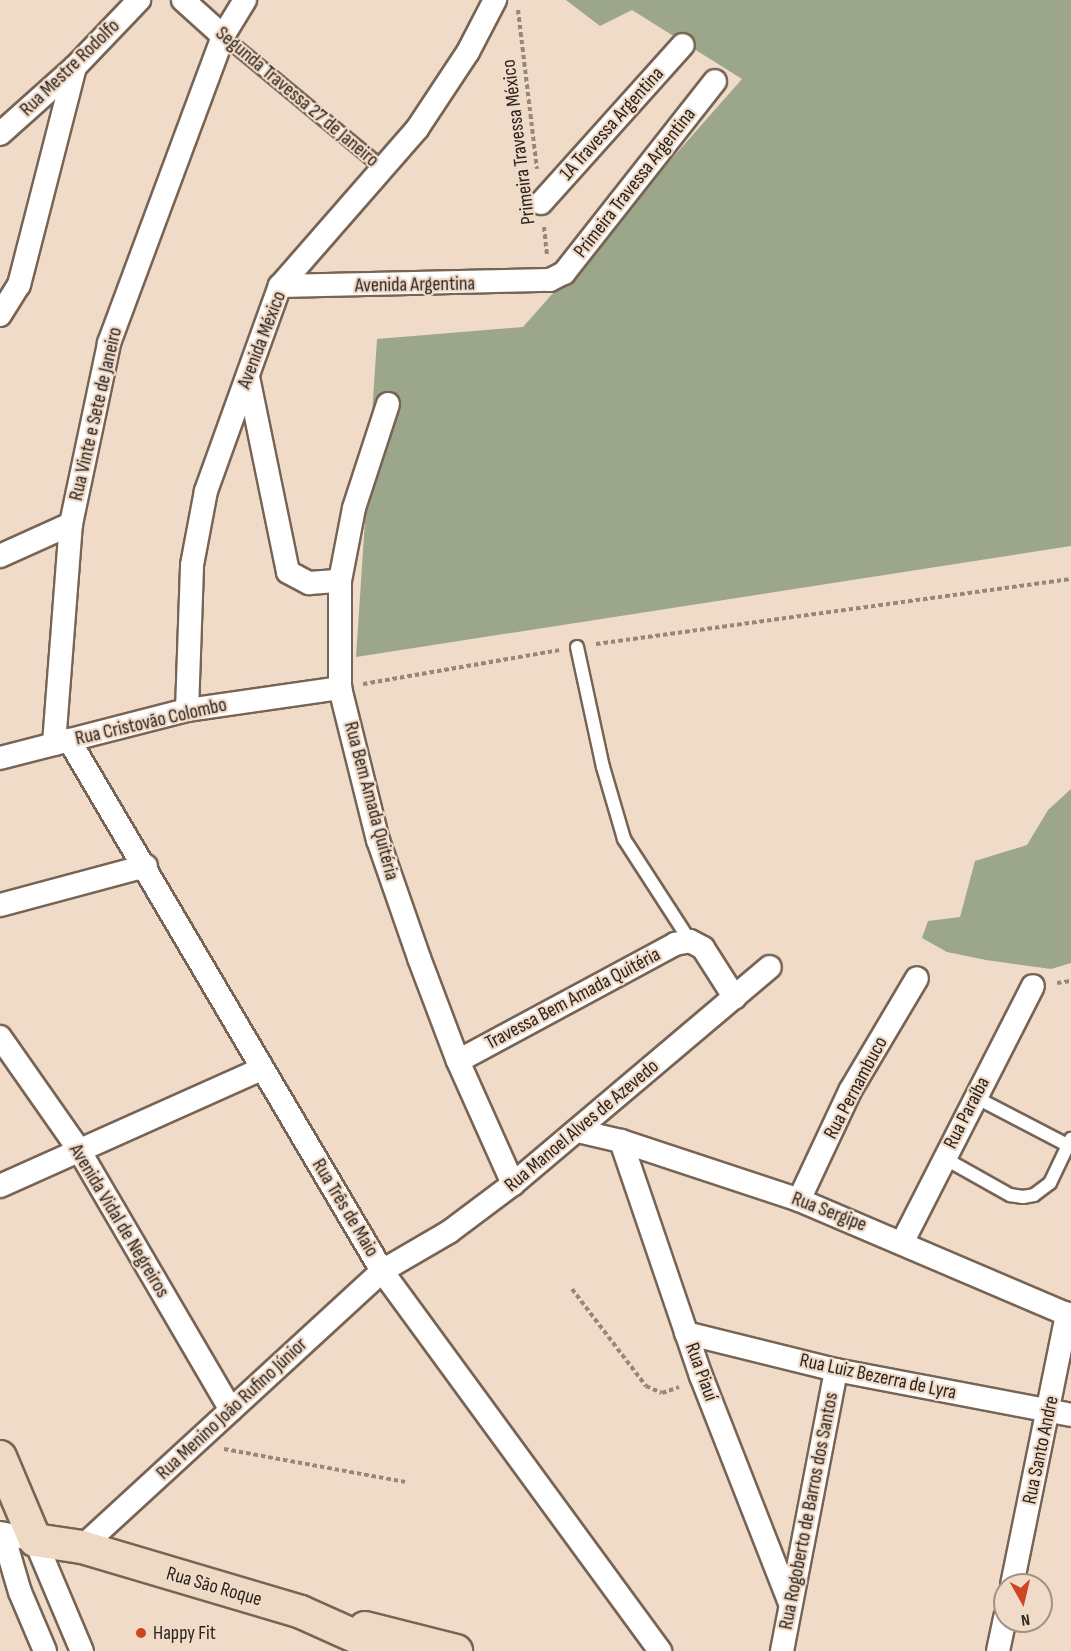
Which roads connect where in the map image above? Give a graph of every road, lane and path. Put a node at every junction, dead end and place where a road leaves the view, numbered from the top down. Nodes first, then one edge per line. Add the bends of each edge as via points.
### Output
1 (139, 0) edge
2 (183, 0) edge
3 (245, 0) edge
4 (495, 0) edge
5 (517, 0) edge
6 (223, 36) junction
7 (683, 45) dead end
8 (75, 67) junction
9 (716, 81) dead end
10 (0, 134) edge
11 (384, 169) junction
12 (541, 203) junction
13 (550, 280) junction
14 (280, 286) junction
15 (0, 315) edge
16 (248, 377) junction
17 (388, 404) dead end
18 (71, 524) junction
19 (0, 556) edge
20 (1071, 579) edge
21 (340, 581) junction
22 (577, 647) junction
23 (340, 688) junction
24 (187, 710) junction
25 (61, 742) junction
26 (0, 758) edge
27 (146, 866) junction
28 (0, 905) edge
29 (690, 941) junction
30 (770, 967) dead end
31 (917, 978) dead end
32 (1033, 986) dead end
33 (735, 998) junction
34 (0, 1037) edge
35 (458, 1061) junction
36 (262, 1069) junction
37 (975, 1097) junction
38 (579, 1131) junction
39 (621, 1141) junction
40 (1070, 1144) edge
41 (79, 1150) junction
42 (944, 1158) junction
43 (513, 1184) junction
44 (0, 1186) edge
45 (800, 1200) junction
46 (903, 1241) junction
47 (382, 1271) junction
48 (572, 1289) dead end
49 (1069, 1315) edge
50 (686, 1333) junction
51 (836, 1370) junction
52 (701, 1376) junction
53 (231, 1410) junction
54 (1060, 1414) edge
55 (194, 1444) junction
56 (0, 1457) edge
57 (405, 1482) dead end
58 (2, 1533) edge
59 (35, 1540) junction
60 (82, 1547) junction
61 (1015, 1573) edge
62 (51, 1579) junction
63 (10, 1596) edge
64 (789, 1600) junction
65 (301, 1612) junction
66 (1002, 1633) edge
67 (45, 1651) edge
68 (82, 1651) edge
69 (388, 1651) edge
70 (456, 1651) edge
71 (660, 1651) edge
72 (782, 1651) edge
73 (998, 1651) edge

1 - 8 street, Rua Mestre Rodolfo
2 - 6 street, Segunda Travessa 27 de Janeiro
3 - 6 street, Rua Vinte e Sete de Janeiro
4 - 11 street, Avenida México via 468,52 417,129
5 - 12 path, Primeira Travessa México
6 - 11 lane, Segunda Travessa 27 de Janeiro
6 - 18 street, Rua Vinte e Sete de Janeiro via 109,343
7 - 12 street, 1A Travessa Argentina
8 - 10 street, Rua Mestre Rodolfo
8 - 15 street via 19,285
9 - 13 street, Primeira Travessa Argentina via 564,273
11 - 14 street, Avenida México
12 - 13 path, Primeira Travessa México
13 - 14 street, Avenida Argentina
14 - 16 street, Avenida México
16 - 21 street via 288,572 309,583
16 - 24 street, Avenida México via 206,491 192,565
17 - 21 street, Rua Bem Amada Quitéria via 354,508
18 - 19 street
18 - 25 street, Rua Vinte e Sete de Janeiro
20 - 22 path
21 - 23 street, Rua Bem Amada Quitéria
22 - 23 path
22 - 29 lane via 603,767 624,839
23 - 24 street, Rua Cristovão Colombo
23 - 35 street, Rua Bem Amada Quitéria via 378,840
24 - 25 street, Rua Cristovão Colombo
25 - 26 street, Rua Cristovão Colombo
25 - 27 street, Rua Três de Maio
27 - 28 street
27 - 36 street, Rua Três de Maio
29 - 33 street via 703,948
29 - 35 street, Travessa Bem Amada Quitéria via 675,944
30 - 33 street, Rua Manoel Alves de Azevedo
31 - 45 street, Rua Pernambuco via 850,1091
32 - 37 street, Rua Paraíba
33 - 38 street, Rua Manoel Alves de Azevedo
34 - 41 street, Avenida Vidal de Negreiros
35 - 43 street, Rua Bem Amada Quitéria
36 - 41 street
36 - 47 street, Rua Três de Maio
37 - 40 lane
37 - 42 street, Rua Paraíba
38 - 39 street, Rua Sergipe
38 - 43 street, Rua Manoel Alves de Azevedo
39 - 45 street, Rua Sergipe
39 - 50 street, Rua Piauí
40 - 42 lane via 1050,1183 1034,1195 1010,1195
41 - 44 street
41 - 53 street, Avenida Vidal de Negreiros
42 - 46 street, Rua Paraíba
43 - 47 street, Rua Manoel Alves de Azevedo via 449,1232
45 - 46 street, Rua Sergipe
46 - 49 street, Rua Sergipe
47 - 53 street, Rua Menino João Rufino Júnior
47 - 71 street, Rua Três de Maio
48 - 52 path via 652,1391 672,1391
49 - 54 street, Rua Santo Andre
50 - 51 street, Rua Luiz Bezerra de Lyra
50 - 52 street, Rua Piauí
51 - 54 street, Rua Luiz Bezerra de Lyra
51 - 64 street, Rua Rogoberto de Barros dos Santos
52 - 64 street, Rua Piauí
53 - 55 street, Rua Menino João Rufino Júnior
54 - 61 street, Rua Santo Andre
55 - 57 path
55 - 60 street, Rua Menino João Rufino Júnior
56 - 59 street
58 - 59 street
58 - 63 street
59 - 60 street, Rua São Roque
59 - 62 street
60 - 65 street, Rua São Roque
62 - 63 street
62 - 68 street
63 - 67 street
64 - 72 street, Rua Rogoberto de Barros dos Santos
65 - 69 street, Rua São Roque
65 - 70 street
66 - 73 street

